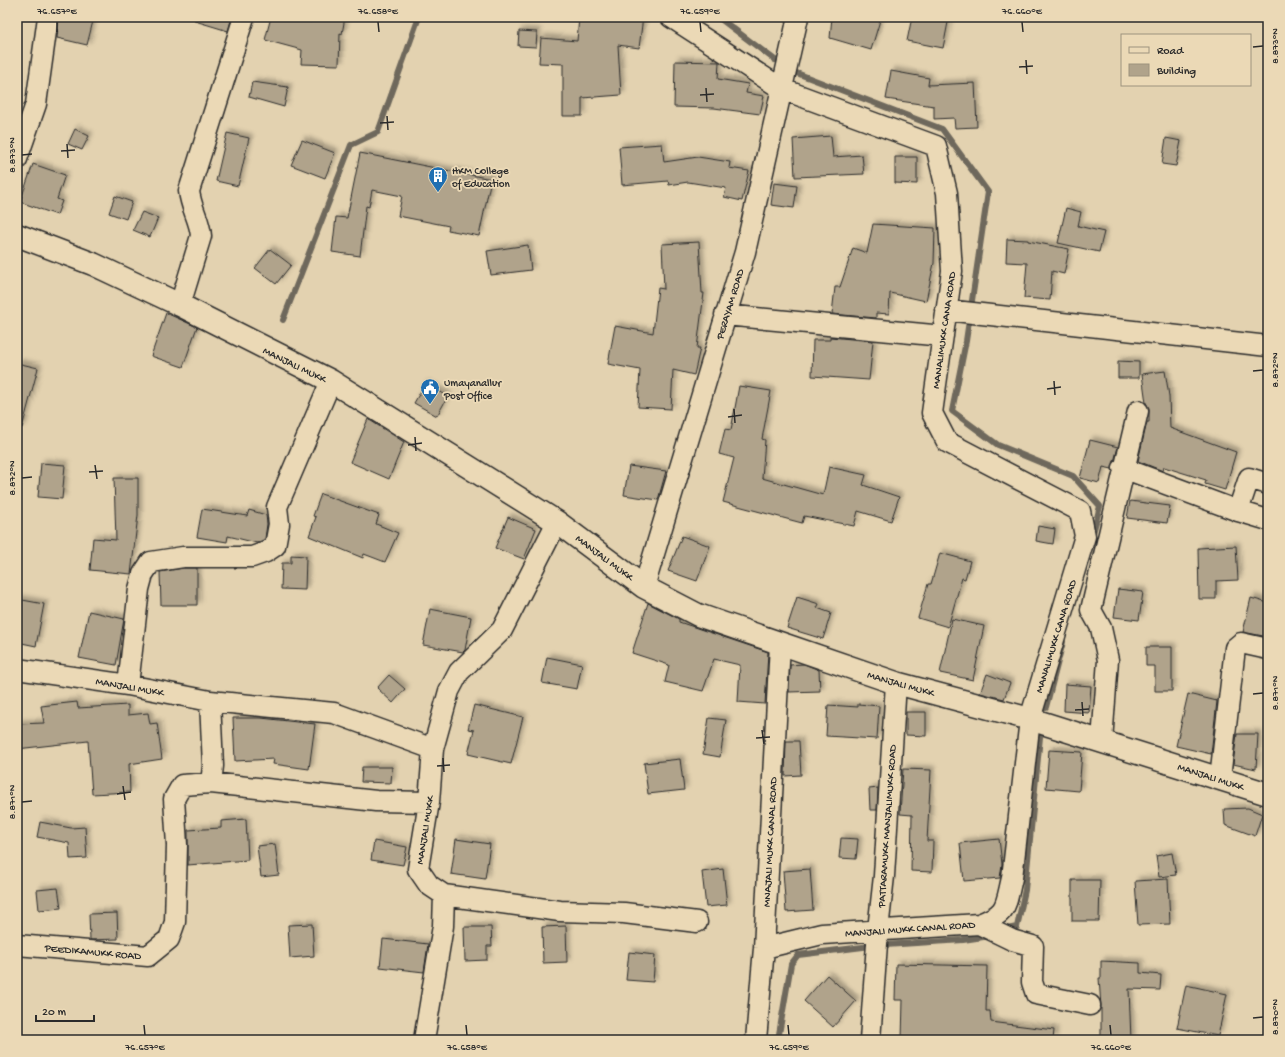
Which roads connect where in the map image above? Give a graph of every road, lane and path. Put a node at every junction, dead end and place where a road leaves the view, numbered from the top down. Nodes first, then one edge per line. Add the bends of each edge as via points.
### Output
1 (48, 17) edge
2 (244, 17) edge
3 (671, 17) edge
4 (798, 17) edge
5 (782, 89) junction
6 (17, 158) edge
7 (17, 235) edge
8 (180, 305) junction
9 (946, 310) junction
10 (725, 315) junction
11 (943, 336) junction
12 (1268, 346) edge
13 (331, 381) junction
14 (1138, 411) dead end
15 (1124, 468) junction
16 (1268, 484) edge
17 (1238, 511) junction
18 (1268, 520) edge
19 (557, 522) junction
20 (644, 587) junction
21 (780, 644) junction
22 (1268, 649) edge
23 (17, 669) edge
24 (896, 683) junction
25 (128, 685) junction
26 (210, 701) junction
27 (1030, 719) junction
28 (1102, 741) junction
29 (433, 749) junction
30 (1220, 778) junction
31 (211, 783) junction
32 (1268, 794) edge
33 (429, 802) junction
34 (444, 895) junction
35 (697, 922) dead end
36 (979, 924) junction
37 (878, 930) junction
38 (17, 944) edge
39 (764, 948) junction
40 (1090, 1005) dead end
41 (424, 1040) edge
42 (756, 1040) edge
43 (870, 1040) edge

1 - 6 street via 36,104
2 - 8 street via 189,191 190,203 201,226 201,236
3 - 5 street, MANALIMUKK CANA ROAD
4 - 5 street, PERAYAM ROAD
5 - 9 street, MANALIMUKK CANA ROAD via 936,146 947,192 952,271
5 - 10 street, PERAYAM ROAD via 745,252
7 - 8 street, MANJALI MUKK via 93,264
8 - 13 street, MANJALI MUKK
9 - 11 street, MANALIMUKK CANA ROAD
9 - 12 street
10 - 11 street
10 - 20 street, PERAYAM ROAD
11 - 27 street, MANALIMUKK CANA ROAD via 932,413 947,442 1080,511 1085,536
13 - 19 street, MANJALI MUKK
13 - 25 street via 277,506 275,546 252,557 183,557 151,562 142,574
14 - 15 street
15 - 17 street
15 - 28 street via 1091,610 1101,628 1108,660
16 - 17 street via 1249,478
17 - 18 street
19 - 20 street, MANJALI MUKK
19 - 29 street, MANJALI MUKK via 502,630 459,672 449,691
20 - 21 street, MANJALI MUKK via 698,615
21 - 24 street, MANJALI MUKK
21 - 39 street, MNAJALI MUKK CANAL ROAD
22 - 30 street via 1241,643 1235,648
23 - 25 street, MANJALI MUKK
24 - 27 street, MANJALI MUKK
24 - 37 street, PATTARAMUKK MANJALIMUKK ROAD via 884,876
25 - 26 street, MANJALI MUKK
26 - 29 street, MANJALI MUKK via 334,713
26 - 31 street via 213,766
27 - 28 street, MANJALI MUKK
27 - 36 street, MANJALI MUKK CANAL ROAD via 1012,878 1001,913 996,918
28 - 30 street, MANJALI MUKK
29 - 33 street, MANJALI MUKK
30 - 32 street, MANJALI MUKK
31 - 33 street via 376,801
31 - 38 street, PEEDIKAMUKK ROAD via 182,785 174,799 177,845 175,922 169,939 155,951 148,956
33 - 34 street, MANJALI MUKK via 418,869 429,885
34 - 35 street via 560,911 624,914
34 - 41 street via 443,926
36 - 37 street, MANJALI MUKK CANAL ROAD
36 - 40 street via 1012,940 1033,946 1032,982 1036,994
37 - 39 street, MANJALI MUKK CANAL ROAD via 822,934
37 - 43 street, PATTARAMUKK MANJALIMUKK ROAD
39 - 42 street, MNAJALI MUKK CANAL ROAD

